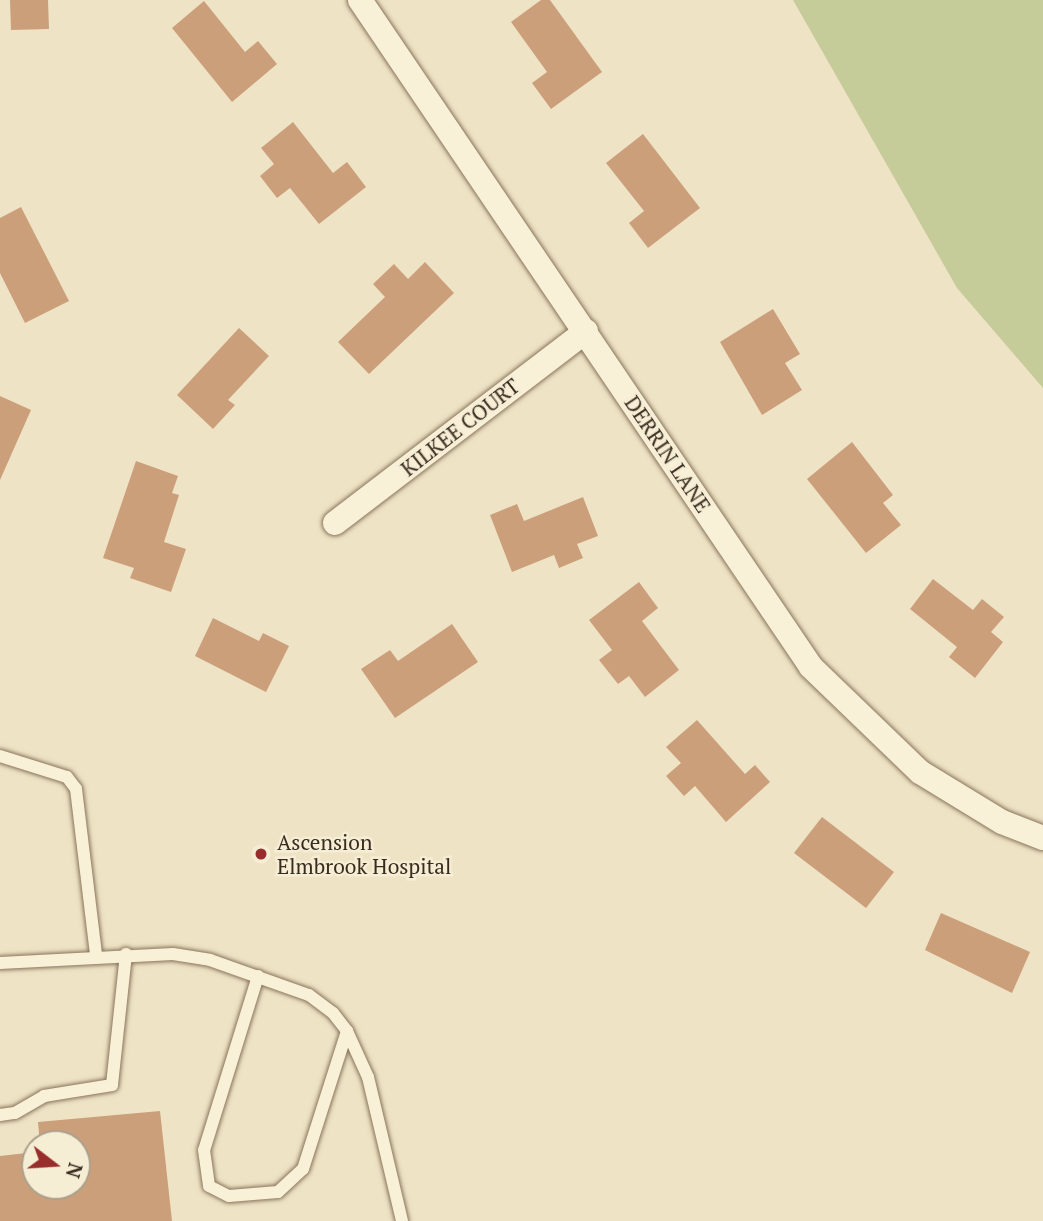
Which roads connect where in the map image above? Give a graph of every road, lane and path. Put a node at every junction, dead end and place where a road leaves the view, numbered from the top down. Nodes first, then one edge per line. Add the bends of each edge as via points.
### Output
1 (360, 0) edge
2 (586, 331) junction
3 (335, 523) dead end
4 (0, 756) edge
5 (1043, 838) edge
6 (126, 954) junction
7 (96, 955) junction
8 (0, 963) edge
9 (258, 976) junction
10 (347, 1031) junction
11 (0, 1115) edge
12 (402, 1221) edge

1 - 2 street, DERRIN LANE
2 - 3 street, KILKEE COURT
2 - 5 street, DERRIN LANE via 811,667 920,772 1002,822
4 - 7 lane via 67,777 76,789
6 - 7 lane
6 - 9 lane via 173,954
6 - 11 lane via 112,1085 44,1096 15,1113
7 - 8 lane
9 - 10 lane via 309,995 334,1013
9 - 10 lane via 204,1150 209,1186 229,1196 278,1192 303,1169
10 - 12 lane via 368,1077

